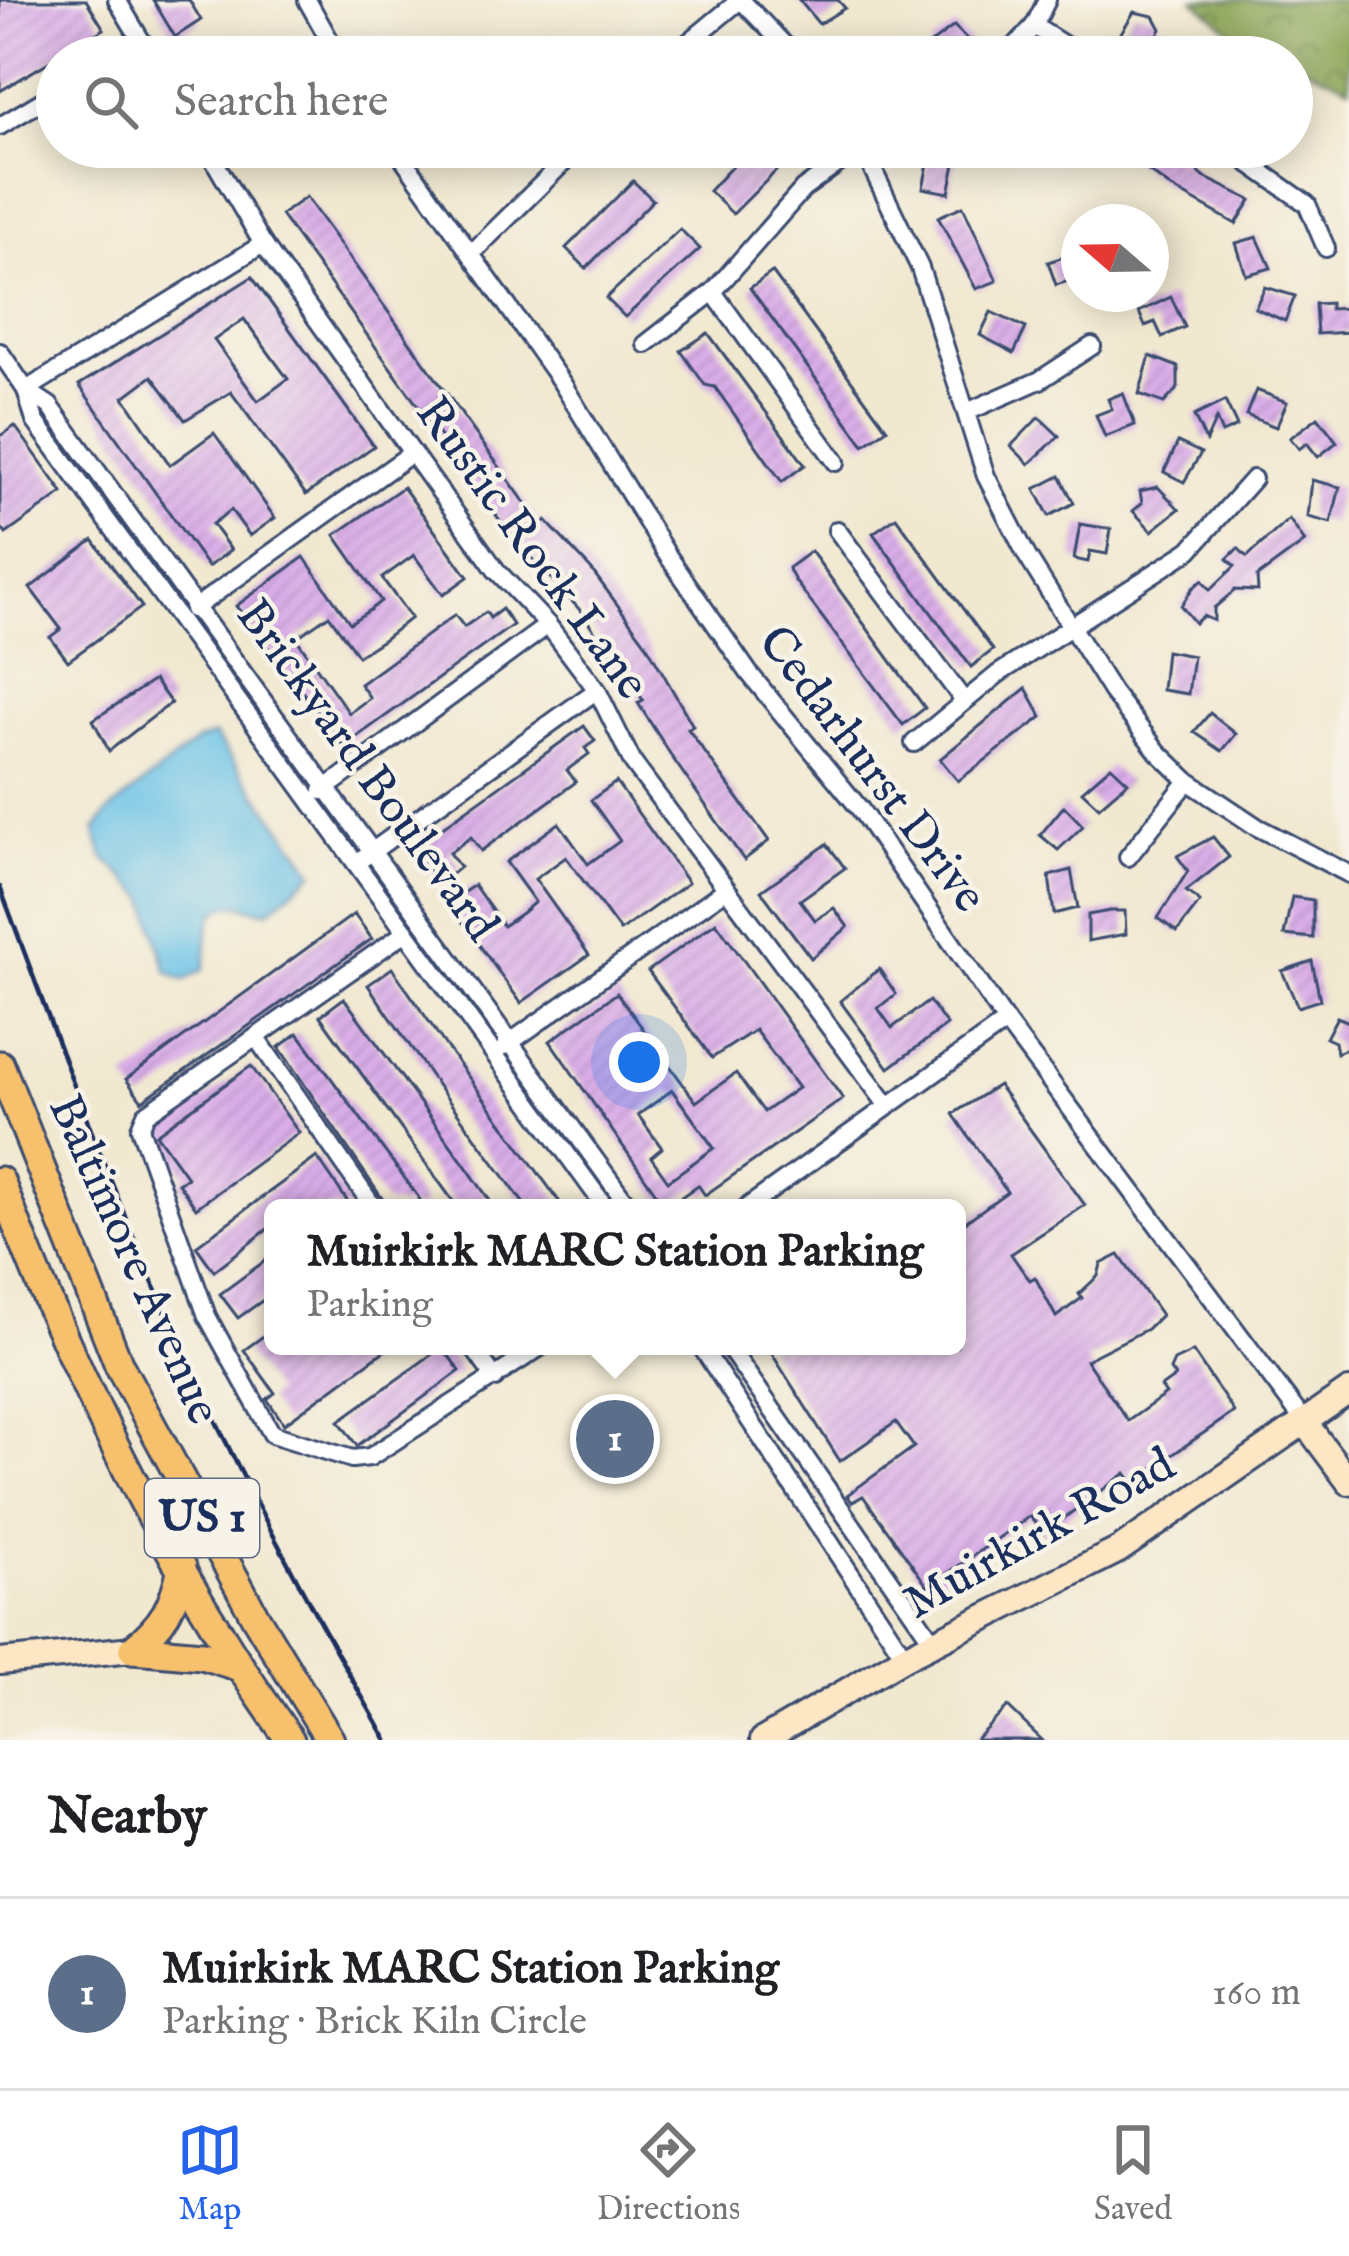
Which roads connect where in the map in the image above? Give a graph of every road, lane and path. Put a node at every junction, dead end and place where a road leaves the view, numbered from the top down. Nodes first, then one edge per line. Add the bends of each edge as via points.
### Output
1 (117, 0) edge
2 (307, 0) edge
3 (741, 0) edge
4 (1047, 0) edge
5 (1034, 26) junction
6 (138, 36) edge
7 (327, 36) edge
8 (696, 36) edge
9 (776, 36) edge
10 (1025, 36) edge
11 (1050, 36) edge
12 (36, 105) edge
13 (0, 126) edge
14 (218, 168) edge
15 (411, 168) edge
16 (558, 168) edge
17 (832, 168) edge
18 (872, 168) edge
19 (1256, 168) edge
20 (263, 244) junction
21 (1327, 248) dead end
22 (473, 252) junction
23 (713, 292) junction
24 (646, 344) dead end
25 (1092, 346) dead end
26 (0, 352) edge
27 (26, 390) junction
28 (969, 410) junction
29 (412, 453) junction
30 (836, 462) dead end
31 (1253, 479) dead end
32 (837, 530) dead end
33 (198, 606) junction
34 (178, 619) junction
35 (548, 625) junction
36 (1072, 628) junction
37 (597, 690) junction
38 (964, 701) junction
39 (914, 743) dead end
40 (1188, 781) junction
41 (328, 786) junction
42 (310, 800) junction
43 (376, 852) junction
44 (1129, 857) dead end
45 (356, 863) junction
46 (1349, 874) edge
47 (725, 890) junction
48 (406, 932) junction
49 (1006, 1022) junction
50 (258, 1040) junction
51 (512, 1040) junction
52 (495, 1055) junction
53 (0, 1065) edge
54 (888, 1106) junction
55 (0, 1181) edge
56 (368, 1199) edge
57 (599, 1199) edge
58 (625, 1199) edge
59 (759, 1199) edge
60 (478, 1355) edge
61 (529, 1355) edge
62 (707, 1355) edge
63 (734, 1355) edge
64 (495, 1378) junction
65 (1349, 1391) edge
66 (1306, 1424) junction
67 (1349, 1482) edge
68 (182, 1568) junction
69 (934, 1642) junction
70 (133, 1649) junction
71 (905, 1657) junction
72 (0, 1662) edge
73 (237, 1666) junction
74 (290, 1740) edge
75 (330, 1740) edge
76 (763, 1740) edge

1 - 6 street
2 - 7 street
3 - 8 street
3 - 9 street
4 - 5 street
5 - 10 street
5 - 11 street
12 - 13 street
14 - 20 street, Rustic Rock Lane
15 - 22 street, Cedarhurst Drive
16 - 22 street
17 - 23 street via 803,189
18 - 28 street via 920,268
19 - 21 street via 1307,204
20 - 27 street
20 - 29 street, Rustic Rock Lane
22 - 49 street, Cedarhurst Drive via 703,607 889,850
23 - 24 street
23 - 30 street
25 - 28 street via 1040,380
26 - 27 street, Brickyard Boulevard
27 - 33 street, Brickyard Boulevard via 50,406
27 - 34 street, Brickyard Boulevard via 35,421
28 - 36 street via 986,476
29 - 33 street
29 - 35 street, Rustic Rock Lane via 496,570
31 - 36 street via 1190,550
32 - 38 street
33 - 34 street
33 - 41 street, Brickyard Boulevard
34 - 42 street, Brickyard Boulevard
35 - 37 street, Rustic Rock Lane
35 - 41 street
36 - 38 street
36 - 40 street via 1138,729
37 - 43 street
37 - 47 street, Rustic Rock Lane via 633,763
38 - 39 street
40 - 44 street
40 - 46 street
41 - 42 street
41 - 43 street, Brickyard Boulevard
42 - 45 street, Brickyard Boulevard
43 - 45 street
43 - 51 street, Brickyard Boulevard
45 - 48 street, Brickyard Boulevard
47 - 51 street
47 - 54 street, Rustic Rock Lane
48 - 50 street
48 - 52 street, Brickyard Boulevard
49 - 54 street
49 - 66 street, Cedarhurst Drive
50 - 56 street
50 - 64 street via 146,1114 140,1127 206,1316 261,1424 284,1441 361,1460
51 - 52 street
51 - 58 street, Brickyard Boulevard
52 - 57 street, Brickyard Boulevard
53 - 75 main road, Baltimore Avenue / US 1 via 119,1365
54 - 59 street
55 - 68 main road, Baltimore Avenue / US 1 via 71,1358
60 - 64 street
61 - 64 street
62 - 71 street
63 - 69 street
65 - 66 main road, Muirkirk Road
66 - 67 main road
66 - 69 main road, Muirkirk Road via 1119,1550
68 - 70 main road via 162,1625
68 - 73 main road, Baltimore Avenue / US 1
69 - 71 main road, Muirkirk Road
70 - 72 main road
70 - 73 main road
71 - 76 main road, Muirkirk Road
73 - 74 main road, Baltimore Avenue / US 1

